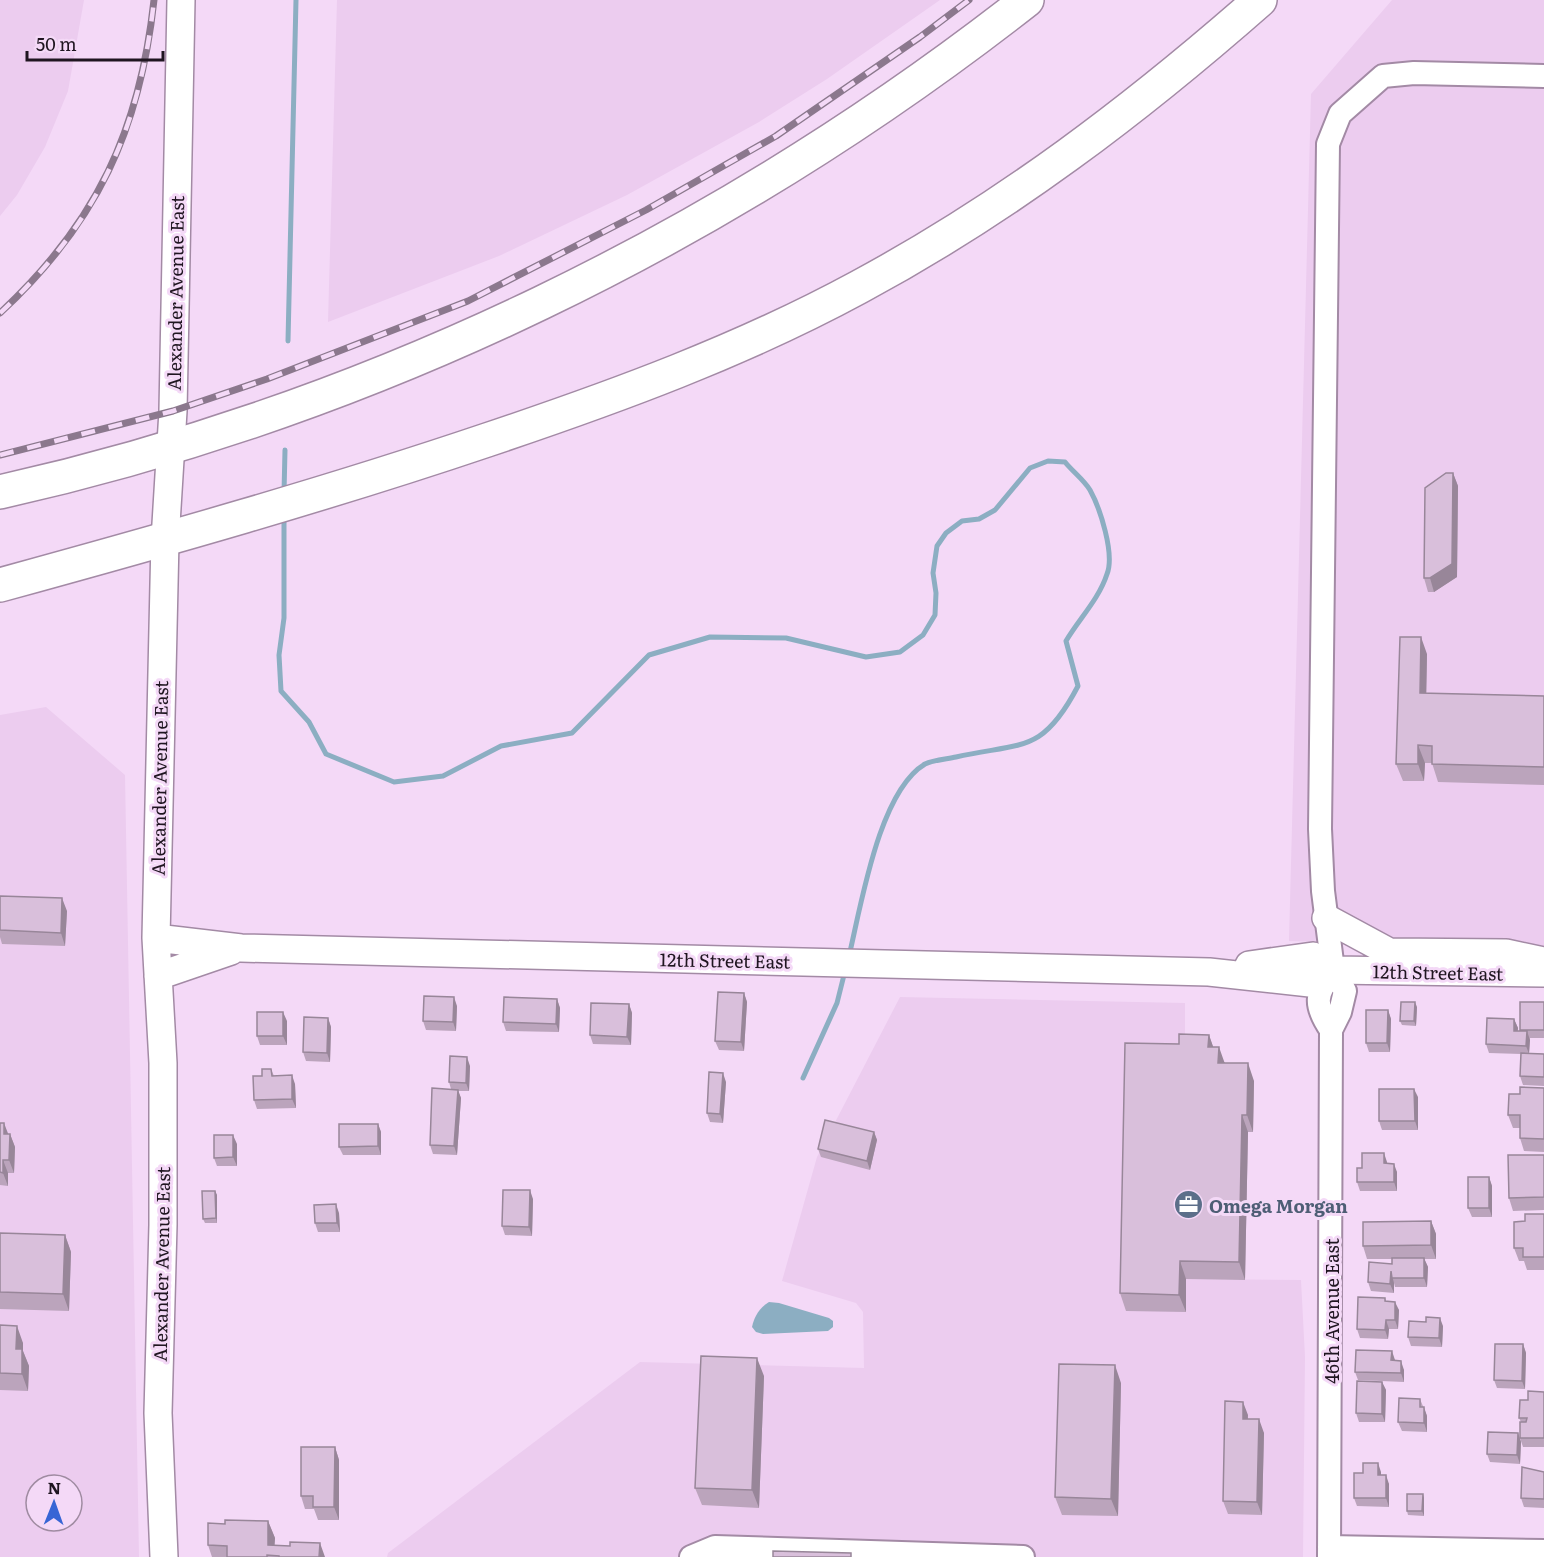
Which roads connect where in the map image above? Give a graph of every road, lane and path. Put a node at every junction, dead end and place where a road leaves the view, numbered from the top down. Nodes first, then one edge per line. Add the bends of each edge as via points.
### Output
1 (181, 0) edge
2 (1027, 0) edge
3 (1260, 0) edge
4 (1544, 76) edge
5 (171, 447) junction
6 (0, 492) edge
7 (165, 540) junction
8 (0, 585) edge
9 (1326, 918) junction
10 (156, 938) junction
11 (241, 948) junction
12 (1544, 962) edge
13 (1333, 969) junction
14 (1544, 973) edge
15 (158, 976) junction
16 (1544, 1551) edge
17 (1329, 1552) edge
18 (164, 1557) edge
19 (691, 1557) edge
20 (1023, 1557) edge

1 - 5 street, Alexander Avenue East
2 - 5 highway via 862,121 682,231 521,313 433,352 311,400
3 - 7 highway via 1088,142 974,221 859,288 739,346 638,387 334,490
4 - 9 street, 46th Avenue East via 1383,76 1340,114 1328,144 1320,829
5 - 6 highway
5 - 7 street, Alexander Avenue East
7 - 8 highway
7 - 10 street, Alexander Avenue East
9 - 12 street via 1389,952 1506,953
9 - 13 street, 46th Avenue East
10 - 11 street, 12th Street East
10 - 15 street, Alexander Avenue East
11 - 13 street, 12th Street East via 1209,972 1310,982
11 - 15 street, 12th Street East
13 - 14 street, 12th Street East
13 - 17 street, 46th Avenue East via 1345,991 1331,1030
15 - 18 street, Alexander Avenue East via 163,1063 158,1413
16 - 17 street
19 - 20 street via 715,1547

